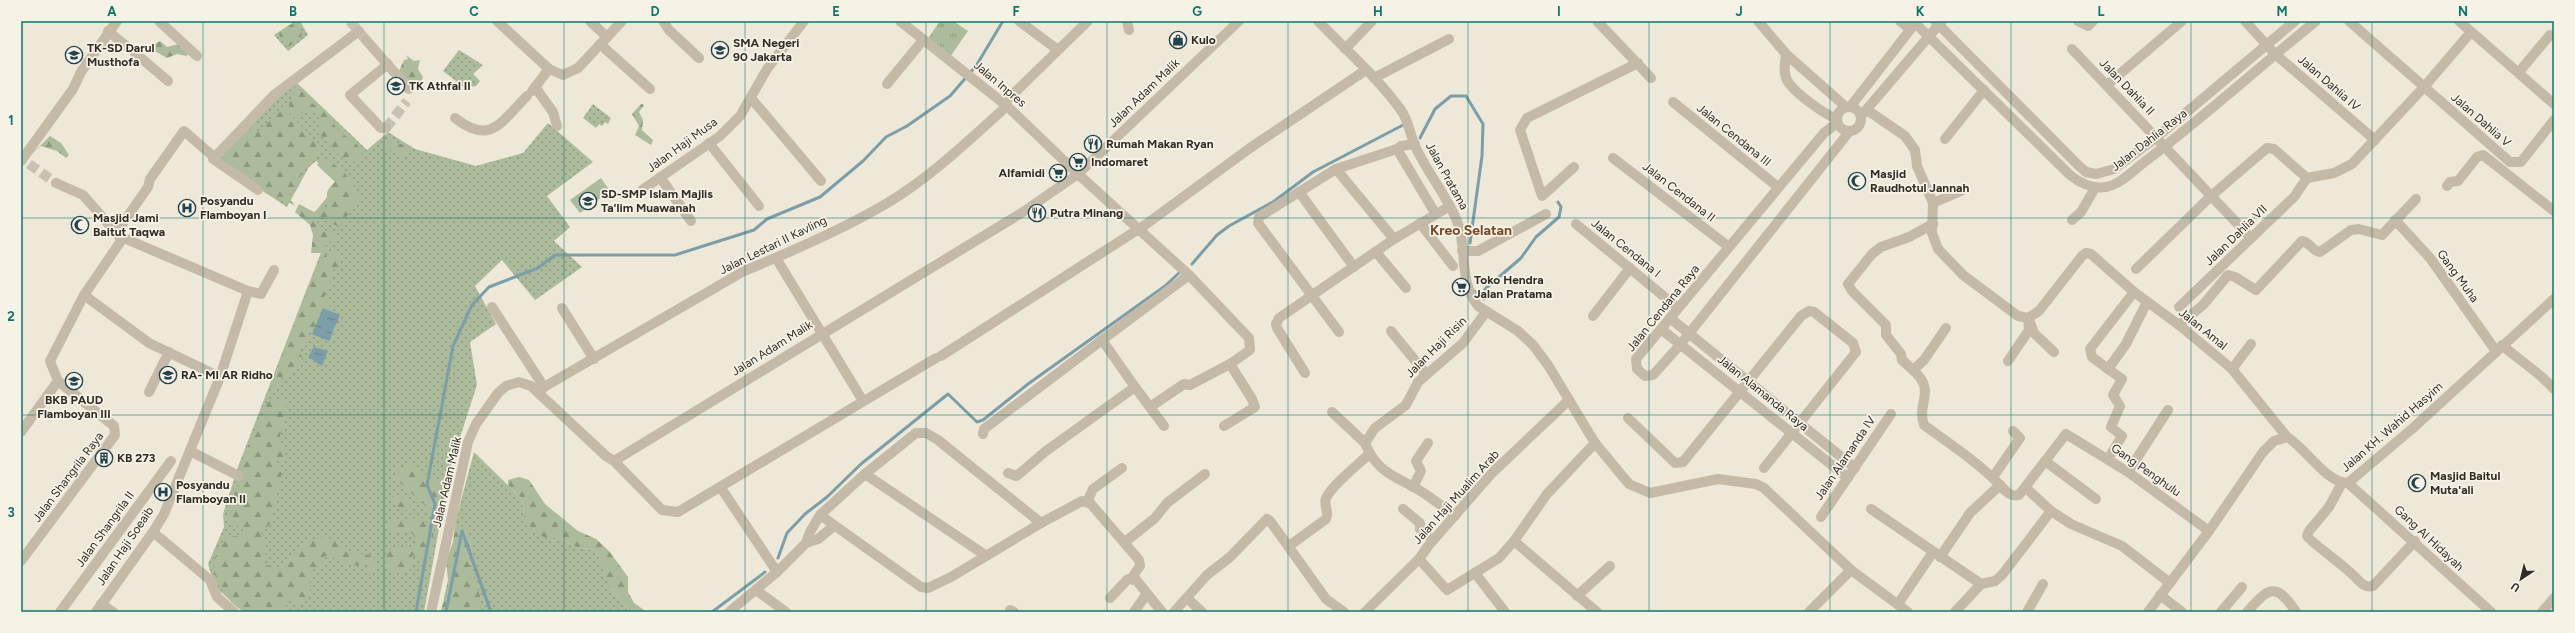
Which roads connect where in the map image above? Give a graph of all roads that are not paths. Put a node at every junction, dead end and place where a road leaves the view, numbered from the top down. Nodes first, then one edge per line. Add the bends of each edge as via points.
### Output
1 (116, 21) edge
2 (159, 21) edge
3 (497, 21) edge
4 (590, 21) edge
5 (622, 21) edge
6 (663, 21) edge
7 (804, 21) edge
8 (900, 21) edge
9 (1019, 21) edge
10 (1087, 21) edge
11 (1239, 21) edge
12 (1318, 21) edge
13 (1372, 21) edge
14 (1597, 21) edge
15 (1900, 21) edge
16 (2078, 21) edge
17 (2093, 21) edge
18 (2182, 21) edge
19 (2245, 21) edge
20 (2295, 21) edge
21 (2316, 21) edge
22 (2349, 21) edge
23 (2459, 21) edge
24 (1938, 22) edge
25 (1761, 23) edge
26 (1914, 24) edge
27 (108, 31) junction
28 (359, 31) dead end
29 (2471, 32) junction
30 (1929, 35) junction
31 (2550, 35) dead end
32 (366, 40) tunnel mouth
33 (604, 40) junction
34 (923, 40) junction
35 (1449, 40) dead end
36 (2267, 44) junction
37 (1345, 49) junction
38 (2072, 49) dead end
39 (1058, 50) junction
40 (1786, 54) junction
41 (2275, 54) junction
42 (197, 56) dead end
43 (699, 58) dead end
44 (1638, 63) junction
45 (388, 64) junction
46 (549, 69) junction
47 (1366, 70) junction
48 (2519, 72) junction
49 (1374, 78) junction
50 (1651, 78) dead end
51 (168, 81) dead end
52 (887, 84) dead end
53 (2107, 85) junction
54 (2424, 87) junction
55 (409, 89) dead end
56 (650, 89) dead end
57 (1984, 90) junction
58 (531, 92) junction
59 (751, 98) junction
60 (1673, 102) dead end
61 (1006, 104) junction
62 (2554, 104) edge
63 (1848, 107) junction
64 (1864, 113) junction
65 (455, 118) dead end
66 (2554, 120) edge
67 (1837, 121) junction
68 (557, 126) dead end
69 (383, 127) dead end
70 (1849, 132) junction
71 (2157, 137) junction
72 (1945, 139) dead end
73 (2375, 140) junction
74 (709, 143) junction
75 (1415, 144) junction
76 (2165, 146) junction
77 (1397, 149) junction
78 (213, 158) junction
79 (1613, 158) dead end
80 (23, 161) edge
81 (1574, 167) dead end
82 (1336, 169) junction
83 (1078, 174) junction
84 (660, 177) junction
85 (2307, 178) junction
86 (821, 181) dead end
87 (56, 183) tunnel mouth
88 (2447, 186) dead end
89 (1778, 187) junction
90 (2095, 188) junction
91 (258, 190) dead end
92 (642, 190) dead end
93 (1961, 191) dead end
94 (1299, 192) junction
95 (2211, 196) junction
96 (2416, 199) dead end
97 (1933, 203) junction
98 (759, 206) dead end
99 (1450, 206) junction
100 (2552, 206) edge
101 (1434, 214) junction
102 (1546, 214) dead end
103 (2072, 220) dead end
104 (2395, 220) junction
105 (691, 222) dead end
106 (1420, 223) junction
107 (1576, 224) dead end
108 (1933, 224) junction
109 (1139, 230) junction
110 (121, 237) junction
111 (2251, 238) junction
112 (1394, 239) junction
113 (1728, 247) junction
114 (1462, 251) junction
115 (1376, 252) junction
116 (776, 258) junction
117 (1453, 266) dead end
118 (1354, 267) junction
119 (1630, 268) junction
120 (2136, 269) dead end
121 (274, 270) dead end
122 (1189, 276) junction
123 (1406, 288) dead end
124 (248, 291) junction
125 (2134, 292) junction
126 (84, 295) junction
127 (1314, 296) junction
128 (2554, 299) edge
129 (2147, 302) junction
130 (492, 307) dead end
131 (2179, 307) dead end
132 (562, 308) dead end
133 (1678, 308) junction
134 (1486, 312) junction
135 (1593, 316) dead end
136 (1670, 318) junction
137 (2028, 318) junction
138 (2179, 325) junction
139 (1946, 328) dead end
140 (1661, 329) junction
141 (1392, 331) dead end
142 (823, 332) junction
143 (1339, 332) dead end
144 (1689, 334) junction
145 (1102, 340) junction
146 (1680, 344) junction
147 (2251, 344) dead end
148 (2499, 348) junction
149 (169, 352) junction
150 (2054, 352) dead end
151 (594, 359) junction
152 (2008, 361) dead end
153 (1230, 364) junction
154 (2108, 369) junction
155 (2232, 369) junction
156 (1913, 370) junction
157 (1305, 373) dead end
158 (1426, 374) junction
159 (220, 377) junction
160 (58, 381) junction
161 (1748, 382) junction
162 (1135, 387) junction
163 (2554, 389) edge
164 (542, 390) junction
165 (149, 392) dead end
166 (1740, 392) junction
167 (863, 401) junction
168 (1568, 401) junction
169 (1150, 406) junction
170 (2168, 410) dead end
171 (1332, 412) dead end
172 (1891, 414) dead end
173 (1628, 418) dead end
174 (1800, 424) junction
175 (1164, 426) dead end
176 (1224, 426) dead end
177 (2013, 431) dead end
178 (21, 432) edge
179 (983, 434) dead end
180 (1793, 434) junction
181 (2287, 437) junction
182 (1365, 443) junction
183 (1428, 443) dead end
184 (1595, 443) junction
185 (190, 451) junction
186 (1369, 454) junction
187 (2108, 459) junction
188 (171, 461) dead end
189 (614, 461) junction
190 (2046, 461) junction
191 (1122, 468) dead end
192 (1764, 468) dead end
193 (1855, 468) junction
194 (2128, 472) junction
195 (1008, 473) dead end
196 (865, 474) junction
197 (1205, 474) dead end
198 (239, 476) dead end
199 (1848, 478) junction
200 (1996, 481) junction
201 (2345, 483) junction
202 (1413, 487) junction
203 (721, 488) junction
204 (2026, 488) junction
205 (2096, 499) dead end
206 (1087, 502) junction
207 (1403, 509) dead end
208 (1871, 509) dead end
209 (2050, 511) junction
210 (820, 515) junction
211 (1455, 516) junction
212 (1821, 517) dead end
213 (1041, 523) junction
214 (834, 526) junction
215 (2209, 531) junction
216 (153, 532) junction
217 (1433, 540) junction
218 (1514, 541) junction
219 (2415, 541) junction
220 (1125, 542) junction
221 (806, 543) junction
222 (1288, 546) junction
223 (985, 555) junction
224 (1936, 555) junction
225 (1419, 559) junction
226 (21, 561) edge
227 (1610, 566) dead end
228 (1851, 570) junction
229 (777, 572) junction
230 (1475, 573) junction
231 (1135, 580) junction
232 (2170, 582) junction
233 (1981, 584) junction
234 (2043, 584) dead end
235 (2242, 587) dead end
236 (756, 590) junction
237 (1146, 595) junction
238 (2160, 595) junction
239 (1577, 596) junction
240 (1110, 598) dead end
241 (1188, 598) junction
242 (2554, 598) edge
243 (1898, 604) junction
244 (99, 608) edge
245 (60, 612) edge
246 (113, 612) edge
247 (234, 612) edge
248 (431, 612) edge
249 (729, 612) edge
250 (786, 612) edge
251 (1134, 612) edge
252 (1162, 612) edge
253 (1174, 612) edge
254 (1202, 612) edge
255 (1344, 612) edge
256 (1364, 612) edge
257 (1505, 612) edge
258 (1597, 612) edge
259 (1809, 612) edge
260 (1908, 612) edge
261 (1955, 612) edge
262 (2027, 612) edge
263 (2148, 612) edge
264 (2182, 612) edge
265 (2221, 612) edge
266 (2247, 612) edge
267 (2296, 612) edge
268 (2491, 612) edge
269 (2542, 612) edge

1 - 27 street
2 - 42 street
3 - 46 street
4 - 33 street
5 - 33 street
6 - 43 street
7 - 59 street, Jalan Haji Musa via 767,69
8 - 34 street, Jalan Inpres
9 - 39 street
10 - 39 street, Jalan Lestari II Kavling
11 - 83 street, Jalan Adam Malik
12 - 37 street, Jalan Pratama
13 - 37 street
14 - 44 street
15 - 26 street
16 - 17 street via 2088,26
18 - 53 street
19 - 36 street, Jalan Dahlia IV
20 - 36 street, Jalan Dahlia Raya
21 - 41 street, Jalan Dahlia Raya
22 - 54 street
23 - 29 street
24 - 30 street, Jalan Dahlia Raya
24 - 71 street, Jalan Dahlia Raya via 2086,172 2104,174
25 - 40 street
26 - 30 street
26 - 63 street
27 - 51 street
27 - 80 street via 73,89
28 - 78 street via 274,95
29 - 48 street
29 - 54 street
30 - 57 street
30 - 64 street, Jalan Dahlia Raya
31 - 48 street
32 - 45 street
33 - 46 street via 569,74 560,75
33 - 56 street
34 - 52 street
34 - 61 street, Jalan Inpres
35 - 49 street
36 - 41 street, Jalan Dahlia IV
36 - 71 street, Jalan Dahlia Raya
37 - 47 street, Jalan Pratama
38 - 53 street, Jalan Dahlia II
39 - 61 street, Jalan Lestari II Kavling
40 - 63 street
40 - 67 street via 1785,74 1791,86
41 - 73 street, Jalan Dahlia IV
41 - 76 street, Jalan Dahlia Raya
44 - 50 street
44 - 81 street via 1527,118 1521,125 1520,130 1542,196
45 - 55 street
45 - 69 street via 350,95
46 - 58 street
47 - 49 street, Jalan Pratama
47 - 109 street via 1250,148
48 - 62 street
49 - 75 street, Jalan Pratama via 1405,115
53 - 71 street, Jalan Dahlia II
54 - 66 street, Jalan Dahlia V via 2510,162 2521,162
54 - 73 street
57 - 72 street
57 - 90 street via 2070,175 2082,184
58 - 65 street via 499,124 487,131 476,131
58 - 68 street via 553,112
59 - 74 street, Jalan Haji Musa via 740,116
59 - 86 street
60 - 89 street, Jalan Cendana III
61 - 83 street, Jalan Inpres
61 - 116 street, Jalan Lestari II Kavling via 952,155 890,201
63 - 64 street
63 - 67 street via 1839,112
64 - 70 street via 1858,128
64 - 97 street via 1911,141 1917,166
67 - 70 street via 1840,128
67 - 89 street, Jalan Cendana Raya
70 - 144 street, Jalan Cendana Raya
71 - 76 street, Jalan Dahlia II
73 - 85 street via 2352,164 2341,170
74 - 84 street, Jalan Haji Musa
74 - 98 street
75 - 77 street
75 - 99 street, Jalan Pratama
76 - 90 street, Jalan Dahlia Raya via 2120,181 2108,187
76 - 95 street, Jalan Dahlia II
77 - 82 street
77 - 101 street
78 - 91 street
78 - 110 street via 184,131 121,226
79 - 113 street, Jalan Cendana II
82 - 94 street
82 - 112 street
83 - 109 street, Jalan Inpres
83 - 142 street, Jalan Adam Malik via 1023,212
84 - 92 street, Jalan Haji Musa
84 - 105 street
85 - 95 street via 2274,149 2268,148
85 - 111 street, Jalan Dahlia VII via 2294,197
87 - 110 street via 84,195
88 - 100 street via 2450,182 2458,181 2476,157 2483,155
89 - 113 street, Jalan Cendana Raya
90 - 103 street via 2081,212
93 - 97 street
94 - 118 street
94 - 127 street via 1259,217 1258,223
95 - 111 street, Jalan Dahlia II
95 - 120 street
96 - 104 street
97 - 108 street
99 - 101 street
99 - 114 street, Jalan Pratama via 1461,232
101 - 106 street
102 - 114 street via 1478,252
104 - 138 street via 2382,234 2352,230 2320,252 2302,241 2256,290 2236,277 2228,275 2203,305
104 - 148 street, Gang Muha via 2430,258
106 - 112 street
106 - 117 street
107 - 119 street, Jalan Cendana I
108 - 137 street via 1932,233 1938,249 1958,270 2018,316
108 - 156 street via 1909,237 1881,247 1872,254 1848,284 1886,325 1886,335 1901,354 1902,360
109 - 122 street, Jalan Inpres
109 - 167 street via 938,357
110 - 124 street
110 - 126 street
111 - 131 street, Jalan Dahlia VII
112 - 115 street
113 - 133 street, Jalan Cendana Raya
114 - 134 street, Jalan Pratama via 1467,285 1473,300
115 - 118 street
115 - 123 street
116 - 142 street
116 - 151 street, Jalan Lestari II Kavling via 744,271
118 - 127 street
119 - 133 street, Jalan Cendana I
119 - 135 street
121 - 124 street via 261,294
122 - 145 street
122 - 153 street, Jalan Inpres via 1249,338 1250,350
124 - 159 street, Jalan Haji Soeaib
125 - 129 street, Jalan Amal
125 - 137 street, Jalan Amal via 2091,254 2086,253 2039,312
125 - 154 street via 2091,346 2092,357
126 - 149 street via 149,343
126 - 160 street via 50,357 51,367
127 - 143 street
127 - 157 street via 1279,318 1276,324
128 - 148 street, Jalan KH. Wahid Hasyim
129 - 138 street, Jalan Amal
129 - 154 street via 2126,344
130 - 164 street
132 - 151 street
133 - 136 street, Jalan Cendana Raya
134 - 158 street, Jalan Haji Risin via 1467,338
134 - 168 street, Jalan Pratama via 1518,331 1548,365
136 - 140 street, Jalan Cendana Raya
136 - 144 street, Jalan Alamanda Raya
137 - 150 street via 2034,333
137 - 152 street via 2029,330
138 - 155 street, Jalan Amal
139 - 156 street via 1924,360
140 - 146 street, Jalan Alamanda Raya
140 - 146 street, Jalan Cendana Raya via 1636,359 1637,369 1645,376 1653,375
141 - 158 street
142 - 167 street
142 - 189 street, Jalan Adam Malik
144 - 146 street, Jalan Cendana Raya
144 - 161 street, Jalan Alamanda Raya
145 - 162 street
145 - 179 street via 984,429
146 - 166 street, Jalan Alamanda Raya
147 - 155 street
148 - 163 street, Gang Muha via 2546,379
148 - 201 street, Jalan KH. Wahid Hasyim via 2414,428
149 - 159 street
149 - 165 street
151 - 164 street, Jalan Lestari II Kavling
153 - 169 street via 1190,384 1184,384
153 - 176 street via 1255,407
154 - 187 street via 2122,379 2113,395 2120,406 2111,428 2122,436
155 - 181 street, Jalan Amal
156 - 200 street via 1925,387 1926,396 1921,417 1924,425
158 - 182 street, Jalan Haji Risin via 1412,391 1406,405 1375,428
159 - 185 street, Jalan Haji Soeaib
160 - 178 street
160 - 226 street, Jalan Shangrila Raya via 114,426 115,435
161 - 166 street
161 - 174 street, Jalan Alamanda Raya
161 - 174 street via 1801,316 1809,311 1814,312 1853,343 1856,348 1854,356
162 - 169 street
162 - 195 street via 1046,451 1019,474 1016,476
164 - 189 street, Jalan Adam Malik via 606,456
164 - 248 street, Jalan Adam Malik via 520,382 506,386 476,424 468,442
166 - 173 street via 1683,462 1675,462
166 - 180 street, Jalan Alamanda Raya
167 - 203 street
168 - 184 street, Jalan Pratama
168 - 211 street, Jalan Haji Mualim Arab via 1492,473
169 - 175 street
170 - 194 street
171 - 182 street
172 - 193 street, Jalan Alamanda IV
174 - 180 street
174 - 193 street, Jalan Alamanda Raya
177 - 200 street via 2020,438
180 - 192 street
180 - 199 street, Jalan Alamanda Raya
181 - 201 street, Jalan KH. Wahid Hasyim via 2331,477
181 - 215 street via 2274,441 2263,452
182 - 186 street
183 - 202 street via 1416,461 1421,471
184 - 218 street via 1547,494
184 - 228 street, Jalan Pratama via 1630,484 1650,493 1718,479 1756,484 1764,488
185 - 198 street
185 - 216 street, Jalan Haji Soeaib
186 - 202 street via 1379,466 1400,482
186 - 222 street via 1329,493 1325,502 1328,515 1326,519
187 - 190 street, Gang Penghulu via 2066,434
187 - 194 street, Gang Penghulu
188 - 245 street, Jalan Shangrila II
189 - 203 street via 662,510 669,513 678,512
190 - 204 street
190 - 205 street
191 - 206 street via 1093,490
193 - 199 street, Jalan Alamanda IV
194 - 215 street, Gang Penghulu
196 - 210 street
196 - 213 street via 916,433 926,434 938,440
196 - 223 street
197 - 220 street via 1167,502 1155,518
199 - 212 street, Jalan Alamanda IV
200 - 204 street via 2013,496 2019,495
200 - 224 street
201 - 219 street, Gang Al Hidayah
201 - 219 street via 2309,531 2307,536 2313,544 2349,568 2365,586 2373,586
202 - 211 street
203 - 229 street
204 - 209 street
206 - 213 street via 1066,508
206 - 220 street
207 - 217 street via 1420,523 1420,529
208 - 224 street
209 - 232 street via 2071,524 2122,546
209 - 233 street via 2002,575 1995,581
210 - 214 street
210 - 221 street
211 - 217 street, Jalan Haji Mualim Arab
213 - 223 street
214 - 221 street via 818,539
214 - 223 street via 921,587 928,588 951,577
215 - 232 street
216 - 244 street, Jalan Haji Soeaib
216 - 247 street via 210,580 216,597
217 - 225 street, Jalan Haji Mualim Arab
218 - 230 street via 1499,558
218 - 239 street
219 - 268 street, Gang Al Hidayah via 2447,574
220 - 231 street via 1140,563 1132,575
221 - 229 street
222 - 241 street via 1270,521 1264,520 1230,558 1207,575
222 - 255 street via 1326,599
224 - 233 street
224 - 243 street
225 - 230 street via 1445,590
225 - 256 street, Jalan Haji Mualim Arab
227 - 239 street
228 - 243 street, Jalan Pratama
228 - 259 street
229 - 236 street
230 - 257 street
231 - 237 street
231 - 240 street via 1128,579
232 - 238 street
233 - 261 street
234 - 262 street
235 - 265 street
236 - 249 street
236 - 250 street
237 - 251 street
237 - 252 street
238 - 263 street
238 - 264 street
239 - 258 street
241 - 253 street
241 - 254 street
242 - 269 street
243 - 260 street, Jalan Pratama
244 - 246 street
266 - 267 street via 2266,591 2271,590 2277,592

